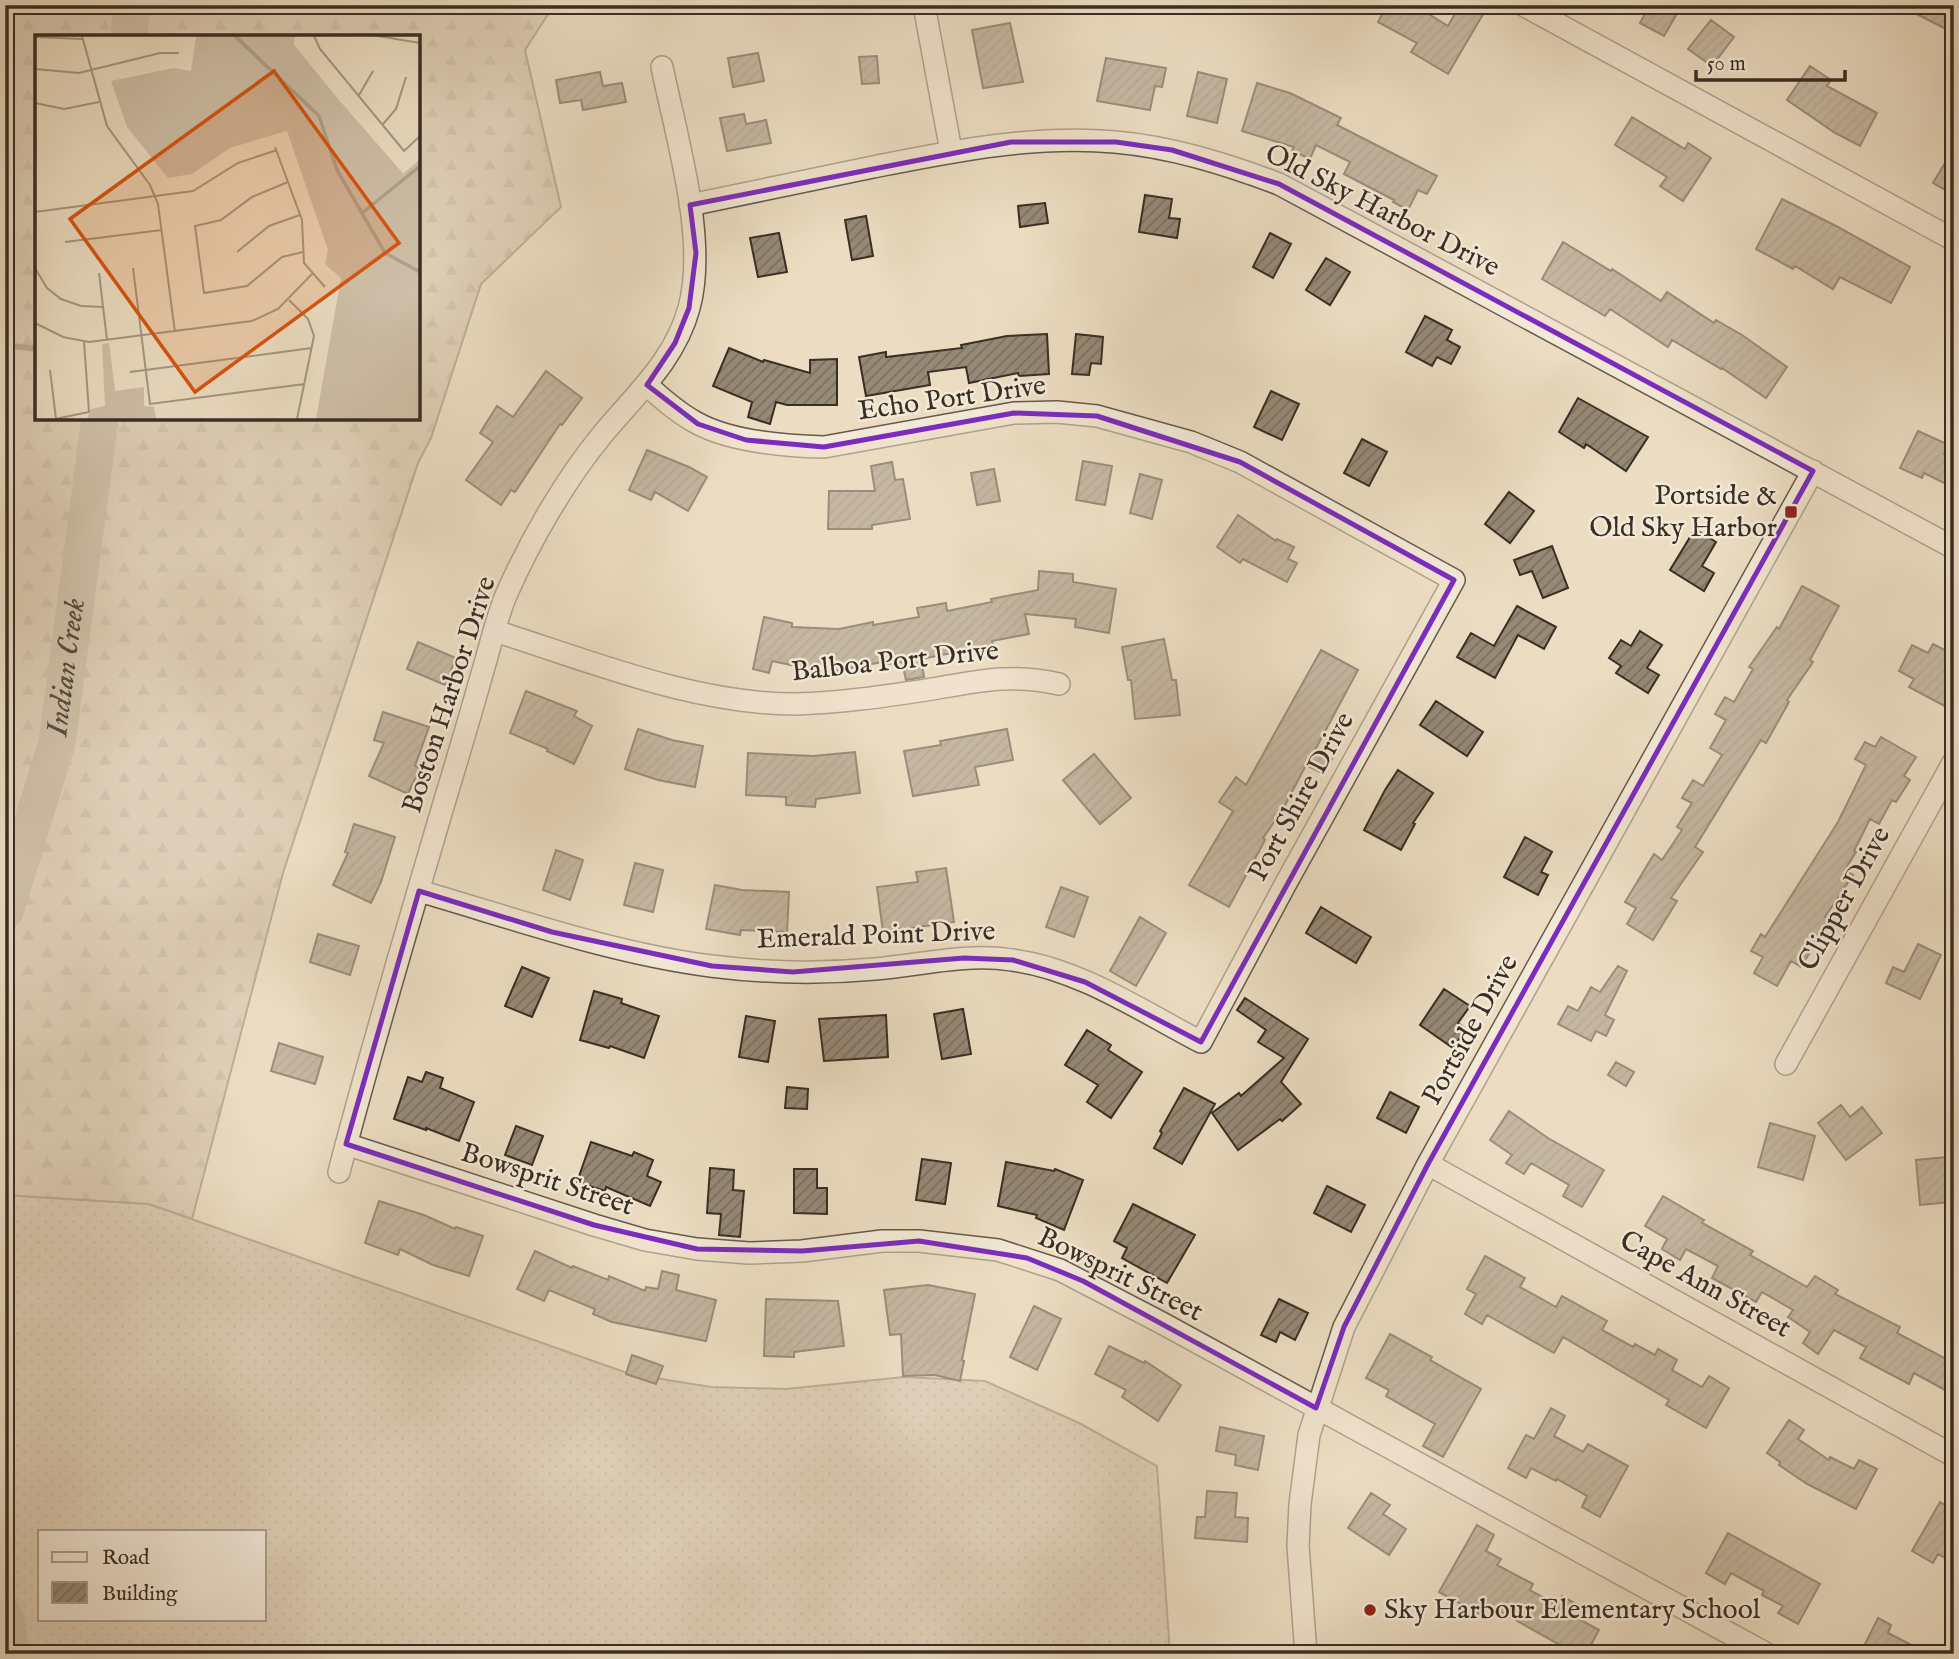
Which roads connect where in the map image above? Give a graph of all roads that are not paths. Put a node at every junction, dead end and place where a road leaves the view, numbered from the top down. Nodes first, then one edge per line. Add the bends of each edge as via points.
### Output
1 (924, 5) edge
2 (1523, 5) edge
3 (662, 67) dead end
4 (951, 151) junction
5 (690, 205) junction
6 (1954, 240) edge
7 (647, 385) junction
8 (1814, 471) junction
9 (1954, 548) edge
10 (1454, 580) joint
11 (495, 631) junction
12 (1059, 684) dead end
13 (1954, 761) edge
14 (419, 891) junction
15 (1201, 1042) joint
16 (1786, 1064) dead end
17 (346, 1144) junction
18 (1429, 1164) junction
19 (339, 1172) dead end
20 (1316, 1408) junction
21 (1954, 1456) edge
22 (1306, 1654) edge
23 (1767, 1654) edge

1 - 4 street
2 - 6 street
3 - 5 street, Boston Harbor Drive
4 - 5 street, Old Sky Harbor Drive
4 - 8 street, Old Sky Harbor Drive via 1012,142 1116,142 1172,150 1237,168 1279,184
5 - 7 street, Boston Harbor Drive via 696,253 689,309 676,343
7 - 10 street, Echo Port Drive via 698,424 746,440 798,446 824,447 1013,413 1097,416 1191,442 1240,462
7 - 11 street, Boston Harbor Drive via 568,481 506,594
8 - 9 street, Old Sky Harbor Drive
8 - 18 street, Portside Drive
10 - 15 street, Port Shire Drive
11 - 12 street, Balboa Port Drive via 685,691 738,700 846,702 1004,677
11 - 14 street, Boston Harbor Drive
13 - 16 street, Clipper Drive
14 - 15 street, Emerald Point Drive via 552,932 712,966 793,972 875,969 964,958 1013,960 1085,982
14 - 17 street, Boston Harbor Drive
17 - 19 street, Boston Harbor Drive
17 - 20 street, Bowsprit Street via 594,1225 697,1249 749,1253 919,1241 998,1250 1083,1281
18 - 20 street, Portside Drive via 1344,1327
18 - 21 street, Cape Ann Street
20 - 22 street, Portside Drive via 1298,1546
20 - 23 street, Bowsprit Street

